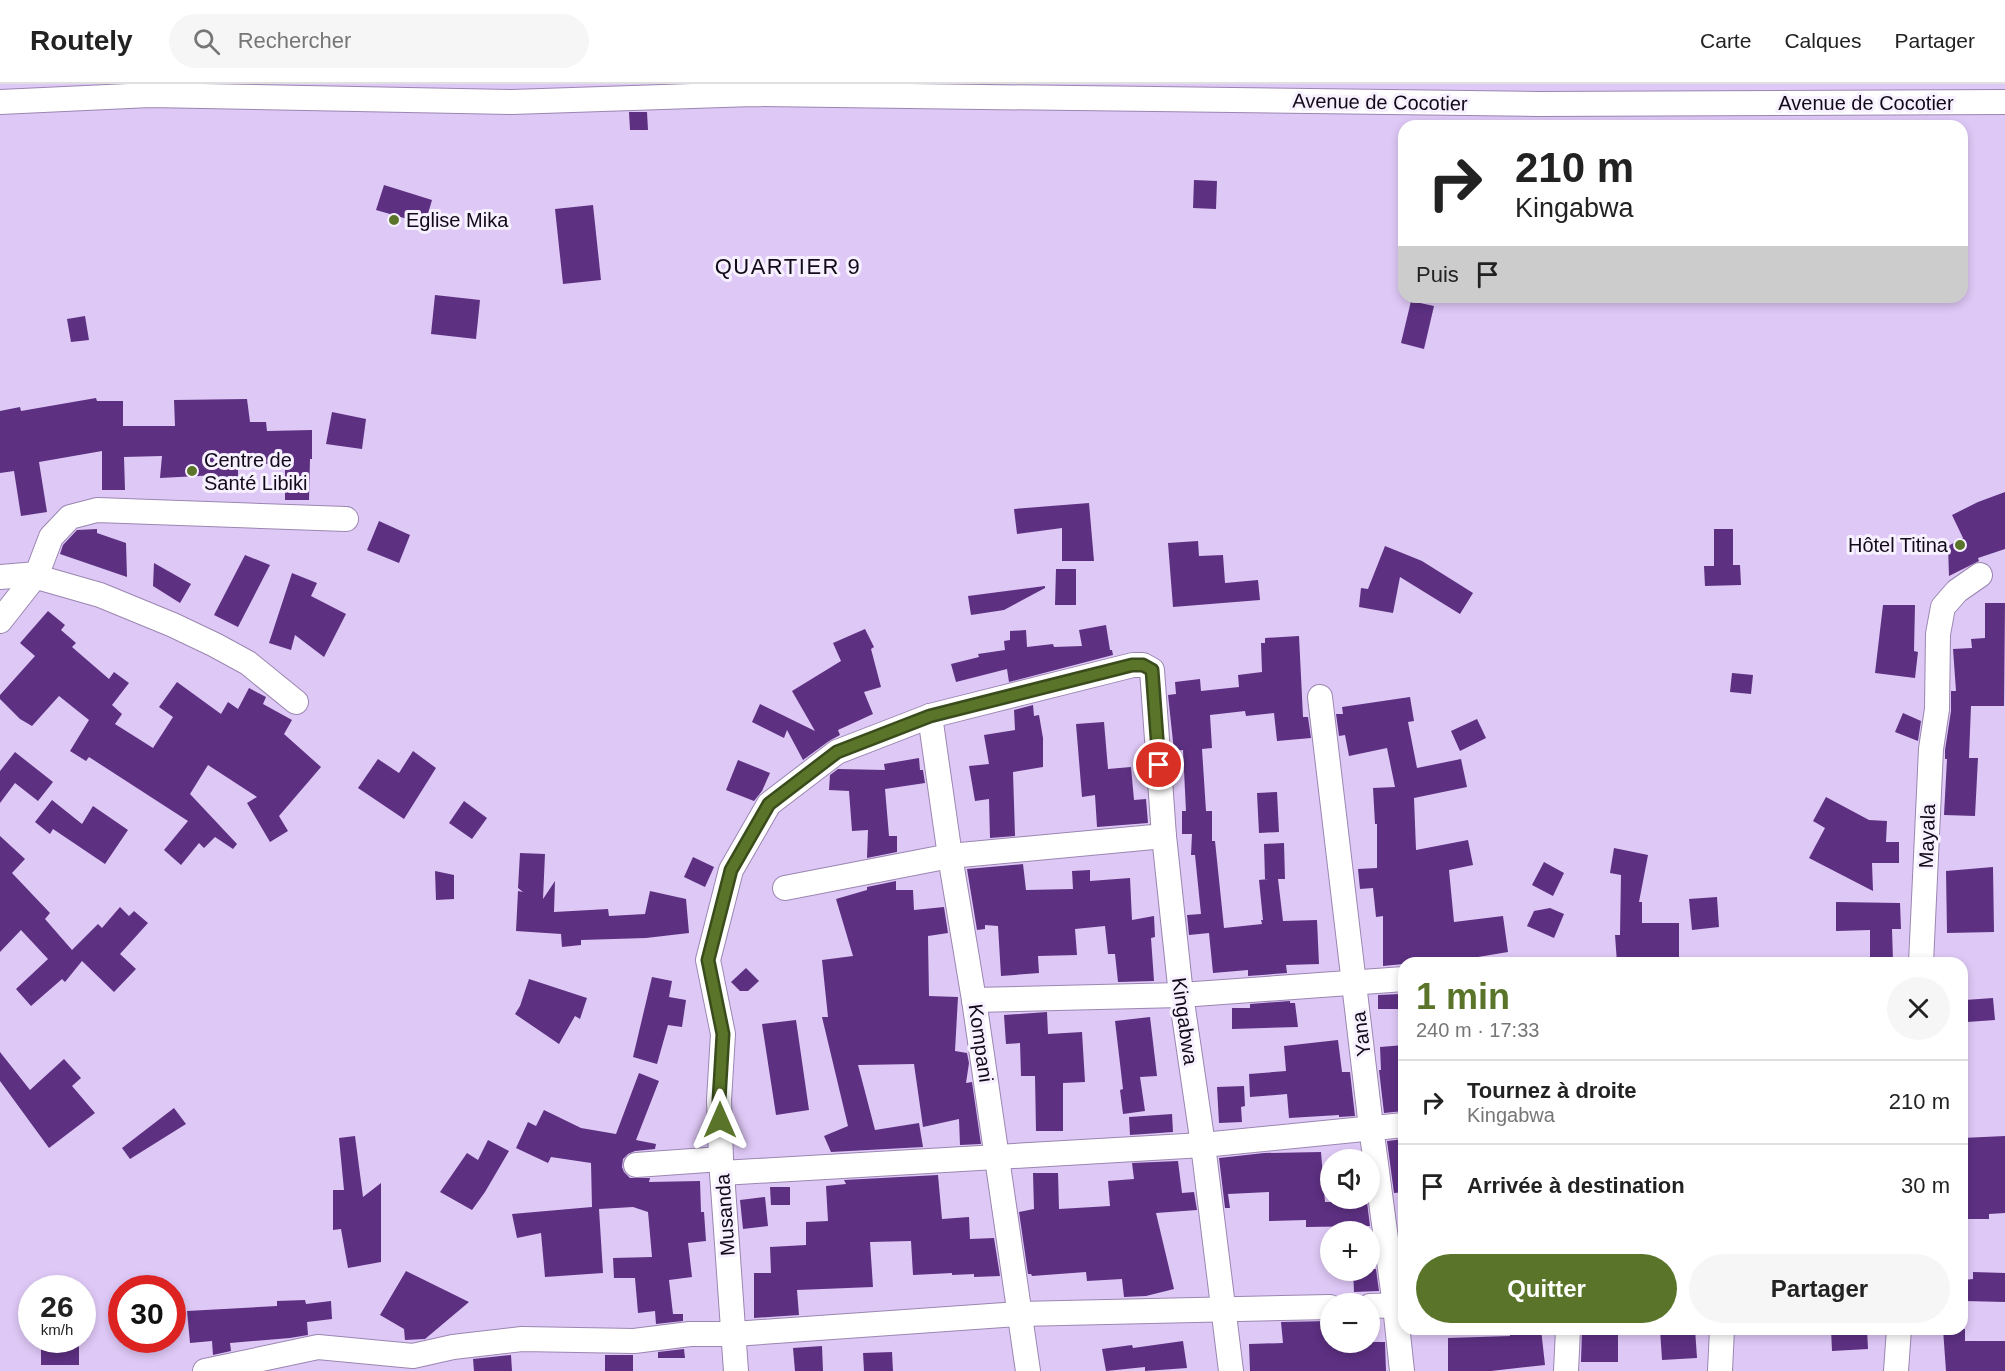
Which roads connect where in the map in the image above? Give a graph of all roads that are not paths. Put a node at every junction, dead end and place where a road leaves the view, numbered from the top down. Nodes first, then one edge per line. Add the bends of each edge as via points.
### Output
1 (0, 102) edge
2 (2005, 102) edge
3 (346, 519) dead end
4 (37, 574) junction
5 (1980, 575) dead end
6 (0, 577) edge
7 (0, 621) edge
8 (1152, 670) joint
9 (1320, 697) dead end
10 (296, 702) dead end
11 (930, 716) junction
12 (1164, 836) junction
13 (950, 856) junction
14 (785, 888) dead end
15 (1921, 957) edge
16 (1398, 979) edge
17 (1354, 982) junction
18 (1180, 995) junction
19 (974, 1000) junction
20 (1398, 1125) edge
21 (1371, 1127) junction
22 (1203, 1145) junction
23 (997, 1157) junction
24 (636, 1165) dead end
25 (722, 1166) junction
26 (1398, 1293) edge
27 (1398, 1305) edge
28 (1380, 1306) edge
29 (1320, 1307) edge
30 (1225, 1310) junction
31 (1019, 1314) junction
32 (734, 1334) junction
33 (1400, 1335) edge
34 (1568, 1335) edge
35 (1722, 1335) edge
36 (1899, 1335) edge
37 (205, 1371) edge
38 (736, 1371) edge
39 (1028, 1371) edge
40 (1231, 1371) edge
41 (1401, 1371) edge
42 (1566, 1371) edge
43 (1720, 1371) edge
44 (1896, 1371) edge

1 - 2 street, Avenue de Cocotier via 150,95 512,102 753,94 1537,104
3 - 4 street via 98,510 69,517 51,537
4 - 6 street
4 - 7 street
4 - 10 street via 100,595 215,645 248,663
5 - 15 street, Mayala via 1943,607 1938,634
8 - 11 street, Musanda via 1132,665
8 - 12 street, Kingabwa
9 - 17 street, Yana
11 - 13 street, Kompani
11 - 25 street, Musanda via 837,752 769,804 731,870 708,960 723,1034 719,1100
12 - 13 street
12 - 18 street, Kingabwa
13 - 14 street
13 - 19 street, Kompani
16 - 17 street
17 - 18 street
17 - 21 street, Yana
18 - 19 street
18 - 22 street, Kingabwa
19 - 23 street, Kompani
20 - 21 street
21 - 22 street
21 - 26 street, Yana
22 - 23 street
22 - 30 street, Kingabwa
23 - 25 street
23 - 31 street, Kompani
24 - 25 street
25 - 32 street, Musanda
27 - 28 street
29 - 30 street
30 - 31 street
30 - 40 street, Kingabwa
31 - 32 street
31 - 39 street, Kompani
32 - 37 street via 690,1334 634,1341 522,1339 413,1356 318,1347
32 - 38 street, Musanda
33 - 41 street, Yana
34 - 42 street
35 - 43 street
36 - 44 street

